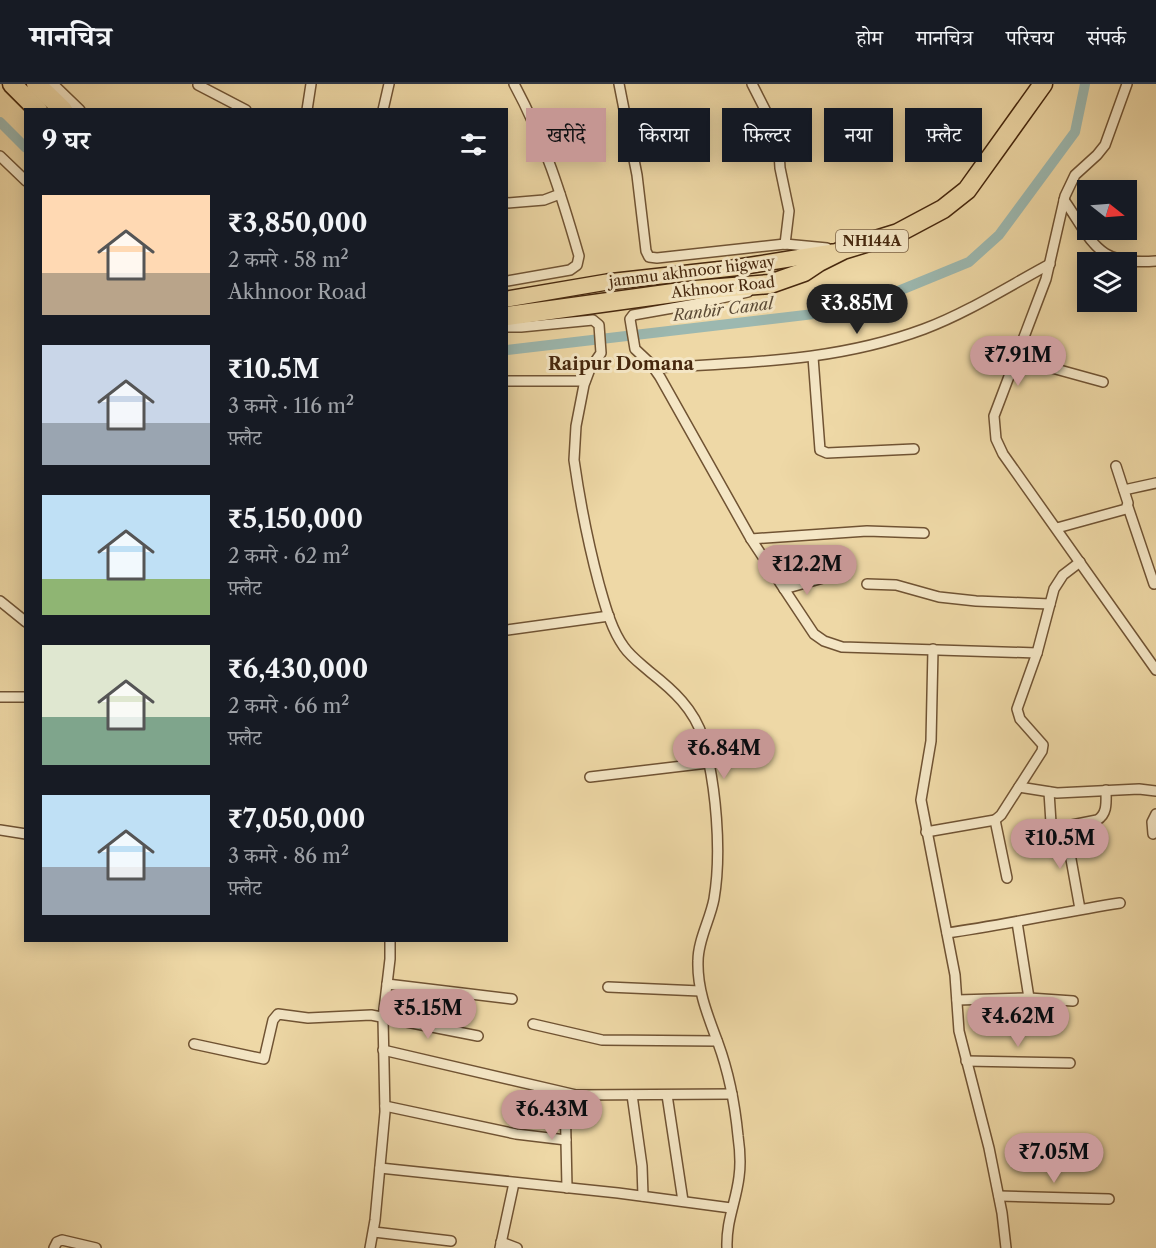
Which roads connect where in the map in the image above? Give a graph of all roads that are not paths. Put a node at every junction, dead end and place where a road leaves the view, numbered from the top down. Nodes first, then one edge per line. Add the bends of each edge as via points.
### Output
1 (12, 84) edge
2 (36, 84) edge
3 (53, 84) edge
4 (311, 84) edge
5 (389, 84) edge
6 (514, 84) edge
7 (619, 84) edge
8 (752, 84) edge
9 (1043, 84) edge
10 (1127, 84) edge
11 (198, 85) edge
12 (36, 108) edge
13 (61, 108) edge
14 (78, 108) edge
15 (242, 108) edge
16 (307, 108) edge
17 (383, 108) edge
18 (0, 156) edge
19 (24, 179) edge
20 (560, 194) junction
21 (1064, 200) junction
22 (508, 202) edge
23 (785, 244) junction
24 (843, 250) junction
25 (1156, 261) edge
26 (1050, 264) junction
27 (508, 281) edge
28 (759, 286) junction
29 (508, 299) edge
30 (508, 316) edge
31 (508, 327) edge
32 (813, 357) junction
33 (1016, 358) junction
34 (655, 368) junction
35 (508, 381) edge
36 (585, 381) junction
37 (1103, 382) dead end
38 (914, 449) dead end
39 (1116, 466) dead end
40 (1156, 483) edge
41 (1124, 490) junction
42 (1128, 507) junction
43 (1057, 528) junction
44 (924, 533) dead end
45 (751, 539) junction
46 (1080, 562) junction
47 (823, 578) dead end
48 (867, 584) dead end
49 (1154, 584) dead end
50 (784, 589) junction
51 (0, 601) edge
52 (1050, 603) junction
53 (609, 616) junction
54 (24, 620) edge
55 (508, 630) edge
56 (933, 649) junction
57 (1037, 653) junction
58 (1156, 670) edge
59 (0, 697) edge
60 (24, 697) edge
61 (708, 764) junction
62 (590, 777) dead end
63 (1018, 787) junction
64 (1106, 790) junction
65 (1156, 791) edge
66 (1049, 792) junction
67 (1156, 814) edge
68 (995, 820) junction
69 (1065, 826) junction
70 (0, 830) edge
71 (926, 832) junction
72 (24, 834) edge
73 (1153, 834) dead end
74 (1007, 878) dead end
75 (1120, 903) dead end
76 (1080, 909) junction
77 (1017, 922) junction
78 (947, 933) junction
79 (390, 942) edge
80 (387, 984) junction
81 (608, 987) dead end
82 (700, 991) junction
83 (1029, 998) junction
84 (512, 999) dead end
85 (957, 1000) junction
86 (1072, 1000) dead end
87 (383, 1018) junction
88 (533, 1024) dead end
89 (478, 1036) dead end
90 (717, 1041) junction
91 (194, 1044) dead end
92 (383, 1050) junction
93 (966, 1061) junction
94 (1070, 1063) dead end
95 (565, 1094) junction
96 (732, 1094) junction
97 (632, 1095) junction
98 (667, 1095) junction
99 (385, 1106) junction
100 (566, 1140) junction
101 (380, 1168) junction
102 (514, 1182) junction
103 (567, 1188) junction
104 (643, 1196) junction
105 (999, 1196) junction
106 (1109, 1199) dead end
107 (683, 1201) junction
108 (731, 1208) junction
109 (374, 1232) junction
110 (451, 1241) dead end
111 (500, 1245) edge
112 (54, 1248) edge
113 (96, 1248) edge
114 (370, 1248) edge
115 (517, 1248) edge
116 (727, 1248) edge
117 (1006, 1248) edge

1 - 12 highway
2 - 13 highway
3 - 14 street
4 - 16 street
5 - 17 street
6 - 20 street via 541,139
7 - 23 street via 638,175 647,254 657,258
8 - 23 street via 779,141 789,212
9 - 24 highway, Akhnoor Road / NH144A via 967,190 955,200 898,232
10 - 21 street via 1105,145 1075,175
11 - 15 street
18 - 19 street
20 - 22 street via 544,200
20 - 27 street via 579,256 577,265 570,270
21 - 25 street via 1106,255 1126,261
21 - 26 street
23 - 24 street
24 - 28 highway, Akhnoor Road / NH144A via 804,273
24 - 29 main road, jammu akhnoor higway
26 - 32 street via 926,328
26 - 33 street
28 - 30 highway, Akhnoor Road / NH144A
28 - 34 street via 737,296 636,313 630,319 634,346
31 - 36 street via 593,320 599,325 602,349
32 - 34 street
32 - 38 street via 820,450 827,453
33 - 37 street
33 - 43 street via 994,416 996,439
34 - 45 street
35 - 36 street
36 - 53 street via 574,460 587,538
39 - 41 street
40 - 41 street
41 - 42 street
42 - 43 street
42 - 49 street
43 - 46 street
44 - 45 street via 867,531
45 - 50 street
46 - 52 street via 1063,575
46 - 58 street
47 - 50 street
48 - 52 street via 896,585 939,597 975,601
50 - 56 street via 814,634 824,641 842,646
51 - 54 street
52 - 57 street
53 - 55 street
53 - 61 street via 626,650 688,707 697,721
56 - 57 street
56 - 71 street via 931,741 921,800
57 - 63 street via 1017,713 1043,748
59 - 60 street
61 - 62 street
61 - 82 street via 717,835 717,872 713,903 700,945
63 - 66 street
63 - 68 street
64 - 65 street
64 - 66 street
64 - 69 street via 1103,817
66 - 69 street via 1051,823 1053,827
67 - 73 street
68 - 71 street
68 - 74 street
69 - 76 street
70 - 72 street
71 - 78 street
75 - 76 street
76 - 77 street
77 - 78 street
77 - 83 street
78 - 85 street
79 - 80 street
80 - 84 street
80 - 87 street
81 - 82 street
82 - 90 street
83 - 85 street
83 - 86 street
85 - 93 street
87 - 89 street
87 - 91 street via 278,1014 262,1059
87 - 92 street
88 - 90 street via 602,1040
90 - 96 street
92 - 95 street
92 - 99 street
93 - 94 street
93 - 105 street
95 - 97 street
95 - 100 street
96 - 98 street
96 - 108 street via 740,1160
97 - 98 street
97 - 104 street
98 - 107 street
99 - 100 street via 516,1134
99 - 101 street
100 - 103 street
101 - 102 street
101 - 109 street
102 - 103 street
102 - 111 street
103 - 104 street
104 - 107 street
105 - 106 street
105 - 117 street
107 - 108 street
108 - 116 street
109 - 110 street
109 - 114 street
111 - 115 street
112 - 113 street via 62,1240

